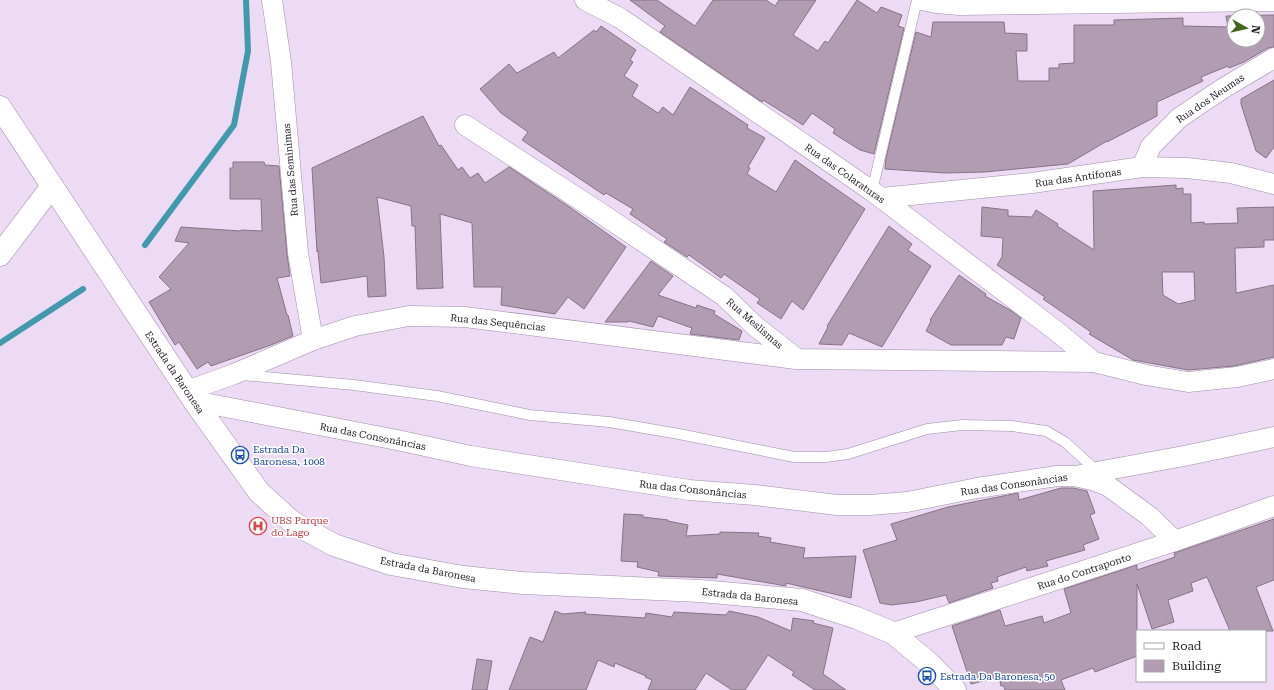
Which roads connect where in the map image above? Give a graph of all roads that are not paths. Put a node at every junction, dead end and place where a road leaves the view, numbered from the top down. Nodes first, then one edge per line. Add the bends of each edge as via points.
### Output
1 (272, 0) edge
2 (585, 0) edge
3 (917, 0) edge
4 (922, 0) edge
5 (1274, 1) edge
6 (1274, 58) edge
7 (2, 113) edge
8 (465, 125) dead end
9 (1142, 167) junction
10 (1274, 184) edge
11 (52, 186) junction
12 (876, 195) junction
13 (0, 255) edge
14 (313, 340) junction
15 (796, 358) junction
16 (1094, 362) junction
17 (1274, 369) edge
18 (234, 374) junction
19 (190, 396) junction
20 (1274, 437) edge
21 (1098, 472) junction
22 (1074, 476) junction
23 (1274, 506) edge
24 (1175, 541) junction
25 (893, 633) junction
26 (955, 690) edge

1 - 14 street, Rua das Seminimas via 281,62 298,253
2 - 12 street, Rua das Colaraturas via 620,18
3 - 12 lane
4 - 5 street via 959,5
6 - 9 street, Rua dos Neumas via 1179,118 1151,146
7 - 11 main road, Estrada da Baronesa
8 - 15 street, Rua Meslismas via 724,296
9 - 10 street, Rua das Antífonas via 1195,169
9 - 12 street, Rua das Antífonas via 1032,183
11 - 13 main road
11 - 19 main road, Estrada da Baronesa
12 - 16 street, Rua das Colaraturas
14 - 15 street, Rua das Sequências via 355,326 409,316 465,317
14 - 18 street, Rua das Sequências
15 - 16 street
16 - 17 street via 1188,382 1237,377
18 - 19 street, Rua das Sequências
18 - 21 lane via 437,396 530,415 608,422 679,434 794,457 848,454 927,429 962,425 1012,426 1046,431 1066,442
19 - 22 street, Rua das Consonâncias via 471,456 689,490 837,505 907,502 977,488 1057,476
19 - 25 main road, Estrada da Baronesa via 259,492 292,522 334,545 391,564 462,577 523,583 700,591 802,600
20 - 21 street
21 - 22 street
22 - 24 street, Rua das Consonâncias via 1108,486 1149,516
23 - 24 street, Rua do Contraponto
24 - 25 street, Rua do Contraponto
25 - 26 main road, Estrada da Baronesa via 929,663

